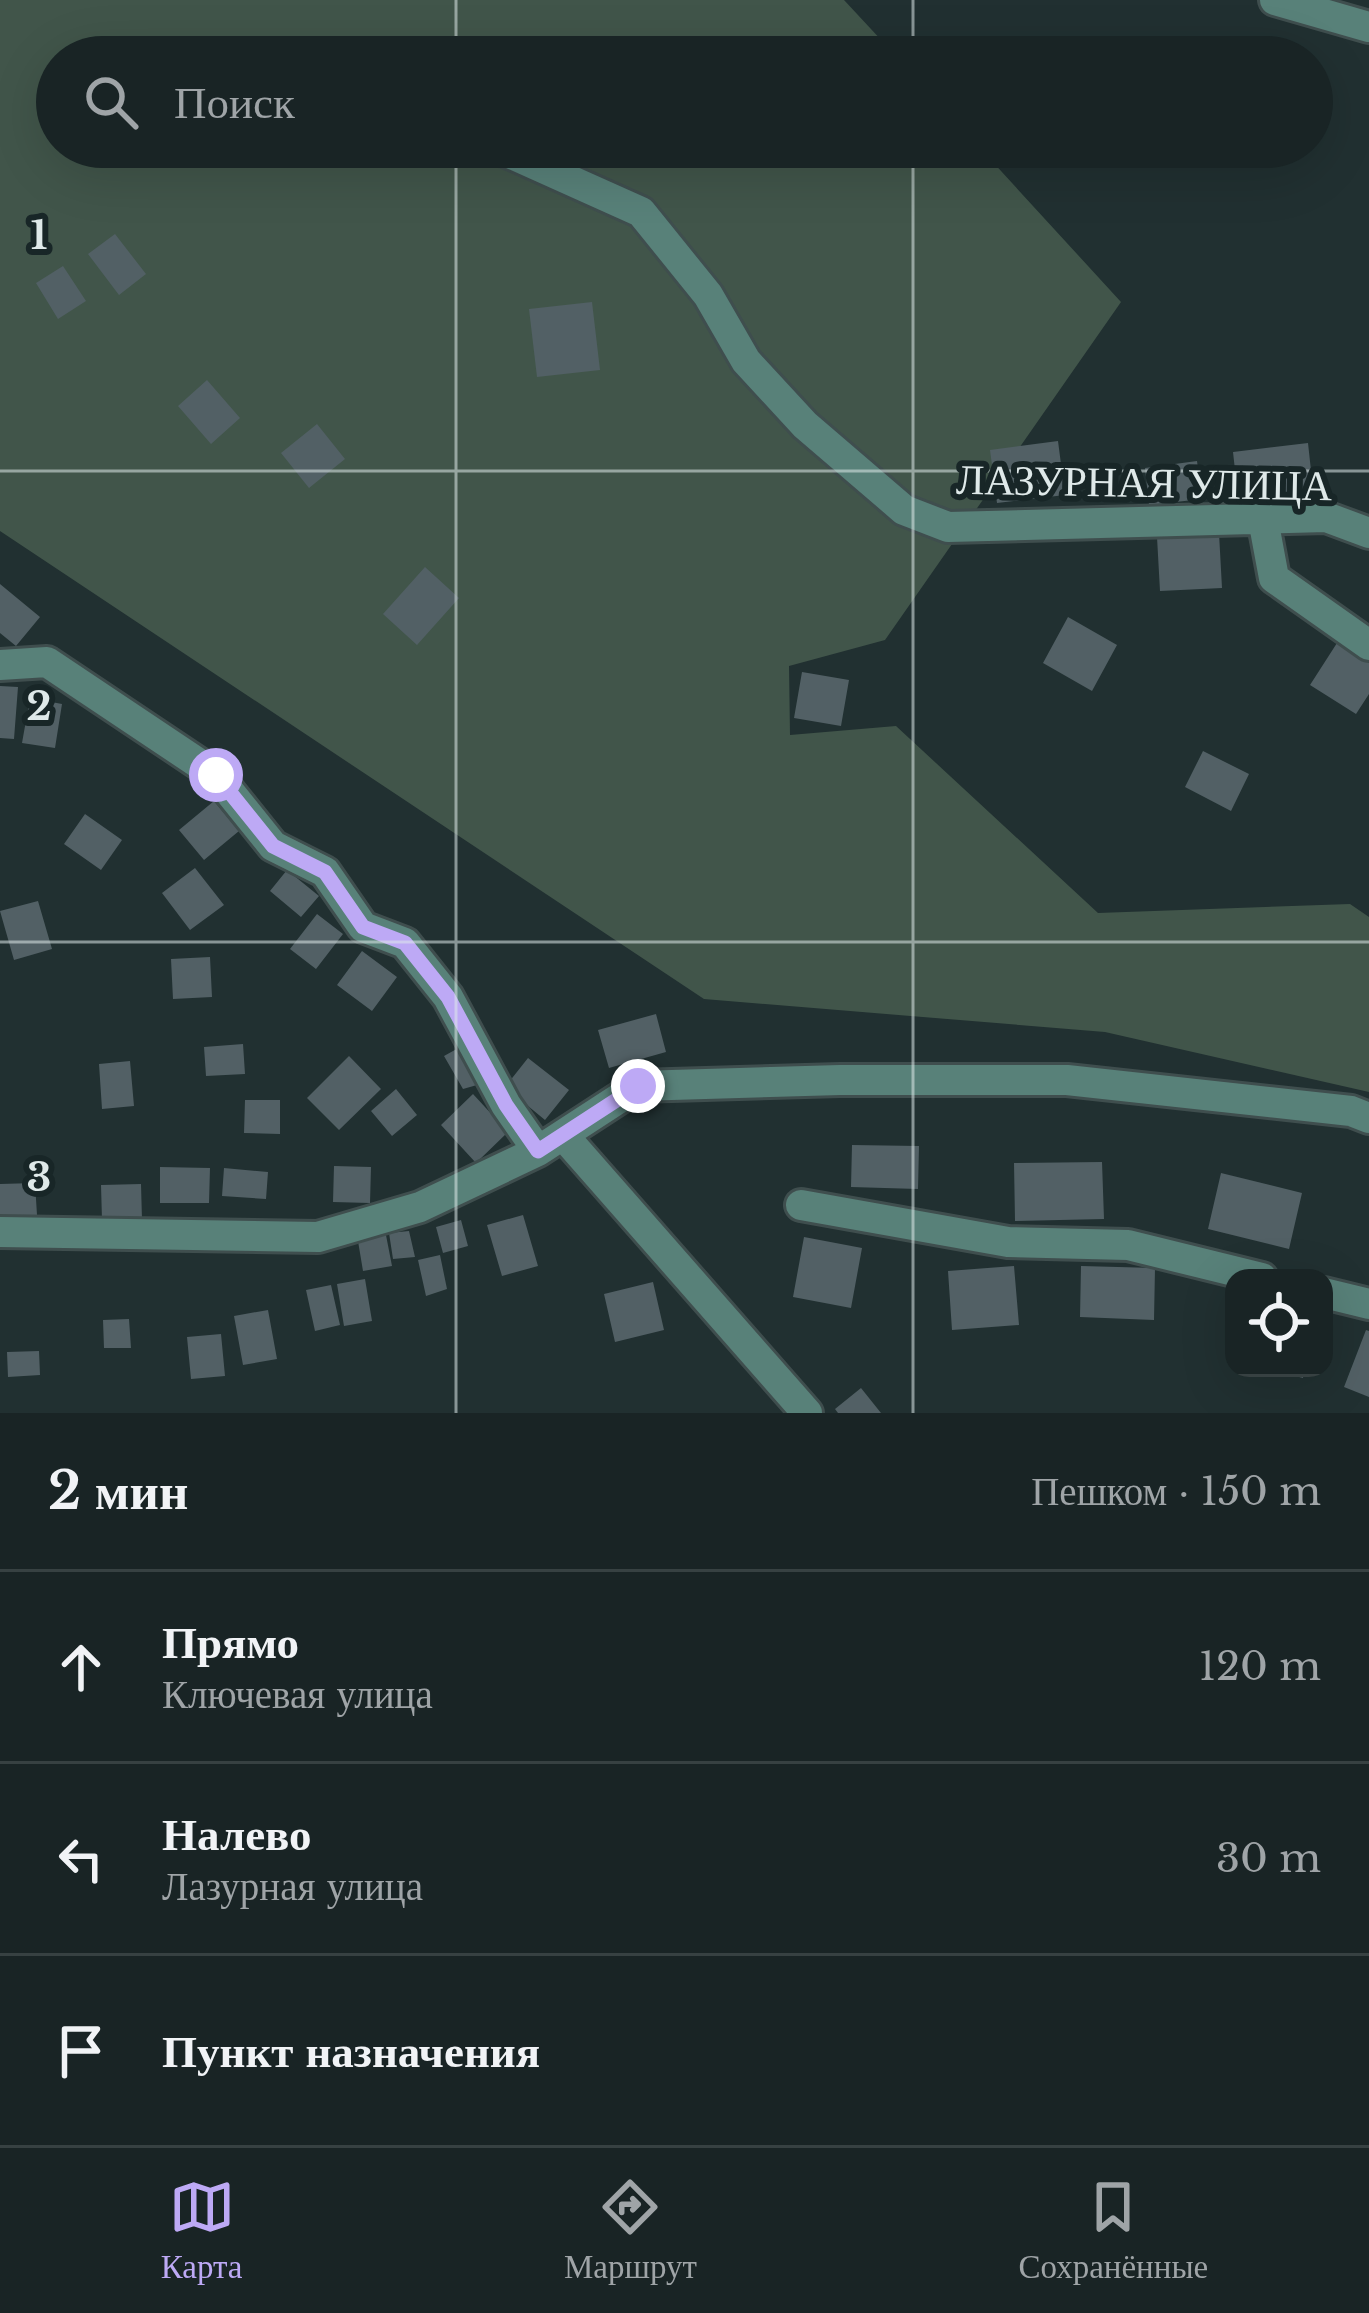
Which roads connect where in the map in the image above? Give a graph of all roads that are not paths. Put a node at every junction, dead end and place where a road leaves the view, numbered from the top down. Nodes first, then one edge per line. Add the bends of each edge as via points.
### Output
1 (1275, 0) edge
2 (1369, 27) edge
3 (543, 168) edge
4 (1263, 519) junction
5 (1369, 532) edge
6 (1369, 645) edge
7 (0, 665) edge
8 (1369, 1118) edge
9 (551, 1143) junction
10 (801, 1205) dead end
11 (0, 1232) edge
12 (1225, 1269) edge
13 (1333, 1295) edge
14 (1369, 1304) edge
15 (807, 1413) edge

1 - 2 street
3 - 4 street, ЛАЗУРНАЯ УЛИЦА via 641,212 708,295 746,361 805,425 904,509 948,527
4 - 5 street, ЛАЗУРНАЯ УЛИЦА via 1326,517
4 - 6 street via 1274,578
7 - 9 street via 47,662 216,775 273,846 325,872 363,927 405,943 448,997 506,1105
8 - 9 street via 1067,1080 638,1086
9 - 11 street via 420,1207 318,1237
9 - 15 street
10 - 12 street via 1007,1242 1128,1245
13 - 14 street

